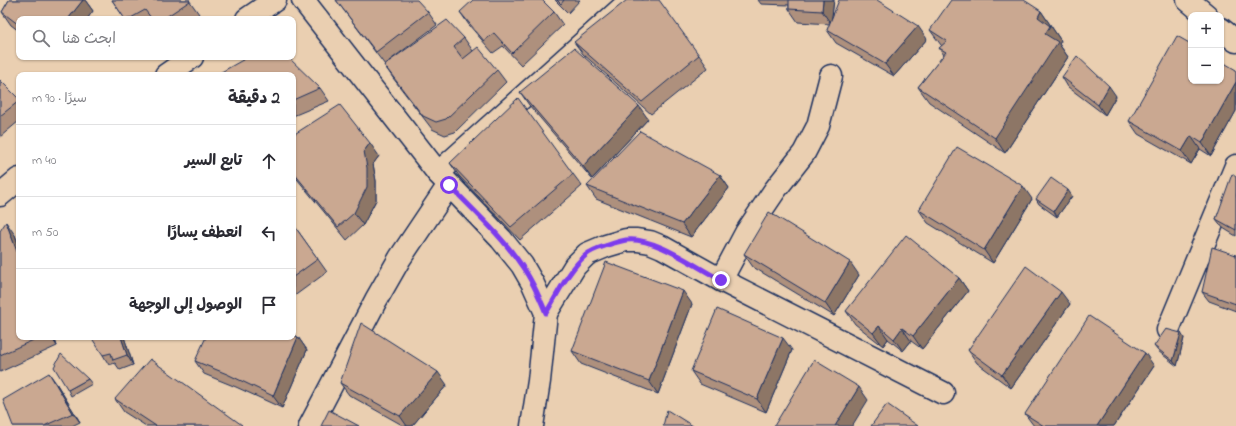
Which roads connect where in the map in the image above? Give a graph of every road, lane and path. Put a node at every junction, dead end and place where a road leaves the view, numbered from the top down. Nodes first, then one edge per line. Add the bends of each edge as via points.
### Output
1 (275, 0) edge
2 (303, 0) edge
3 (631, 0) edge
4 (251, 16) edge
5 (1224, 31) edge
6 (1236, 41) edge
7 (188, 60) edge
8 (170, 72) edge
9 (831, 76) dead end
10 (1236, 166) edge
11 (444, 179) junction
12 (16, 182) edge
13 (0, 195) edge
14 (721, 280) junction
15 (546, 313) junction
16 (1168, 330) edge
17 (943, 393) dead end
18 (310, 426) edge
19 (532, 426) edge

1 - 4 street
2 - 11 street
3 - 11 street
5 - 6 street
7 - 8 street
9 - 14 street via 818,126 804,153 746,233
10 - 16 street
11 - 15 street via 522,265 534,284
11 - 18 street via 376,300
12 - 13 street
14 - 15 street via 662,247 650,242 626,240 587,254 576,266
14 - 17 street
15 - 19 street

